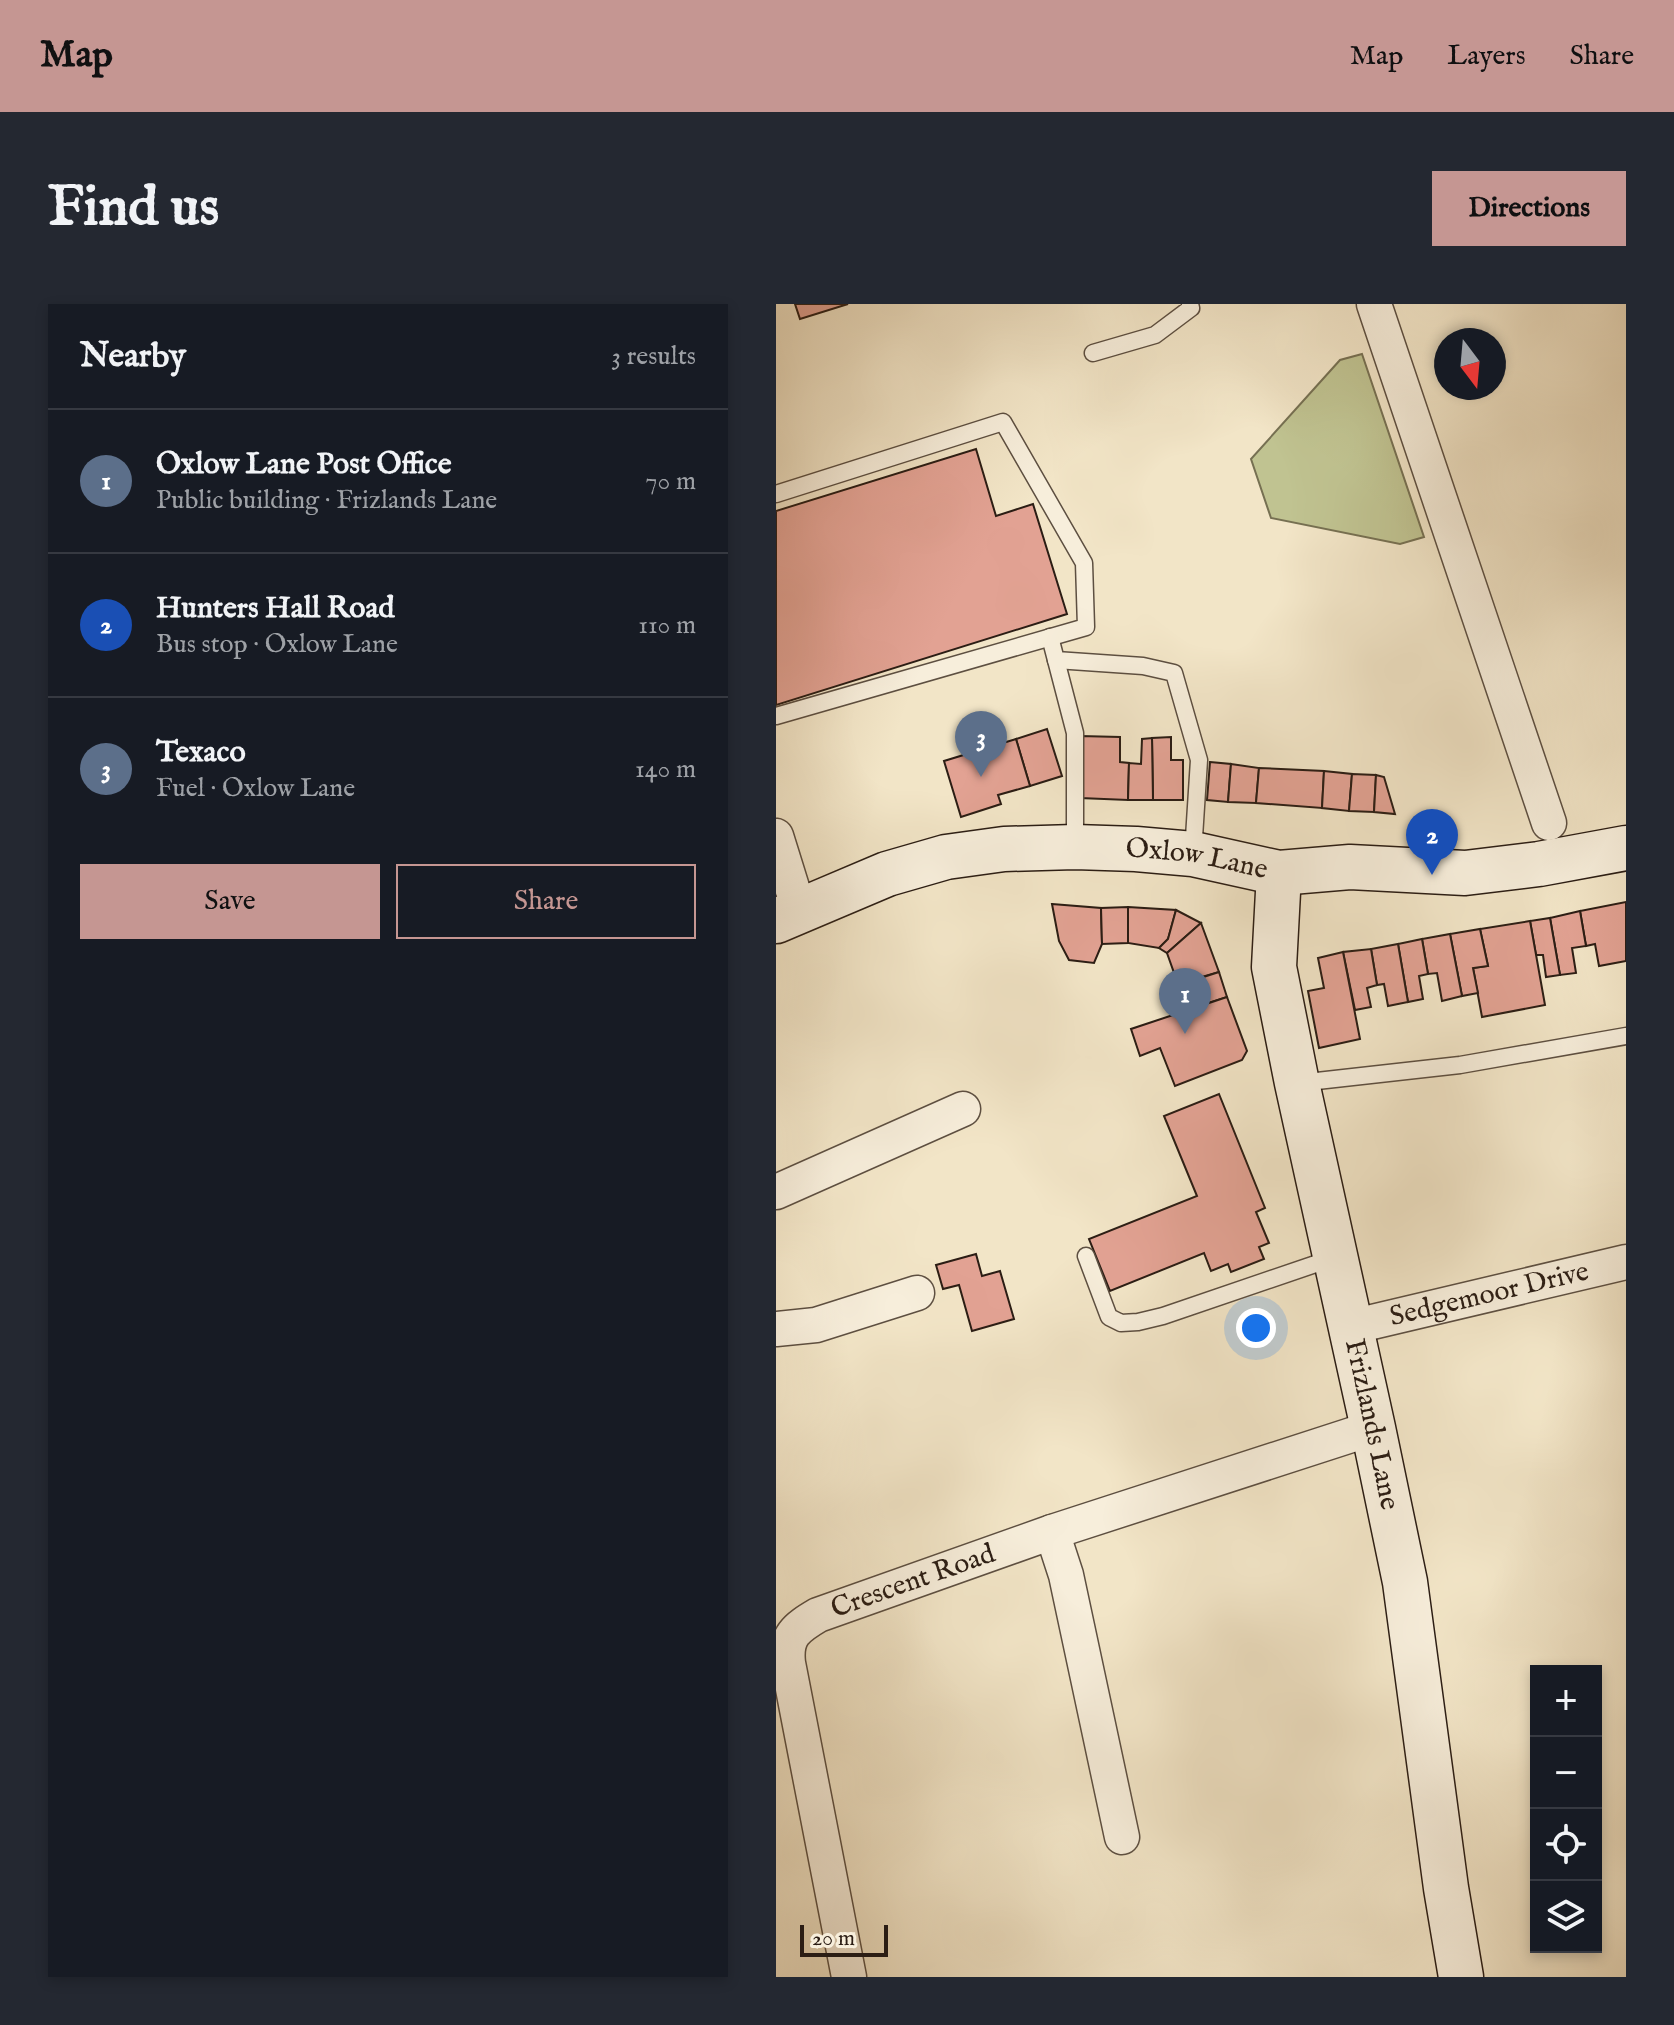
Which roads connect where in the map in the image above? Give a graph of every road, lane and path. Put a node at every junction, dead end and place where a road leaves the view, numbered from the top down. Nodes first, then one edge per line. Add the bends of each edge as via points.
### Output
1 (1190, 304) edge
2 (1374, 304) edge
3 (1093, 353) dead end
4 (776, 494) edge
5 (1050, 637) junction
6 (1056, 660) junction
7 (776, 716) edge
8 (1549, 823) dead end
9 (776, 836) edge
10 (1075, 847) junction
11 (1626, 848) edge
12 (1193, 854) junction
13 (1279, 873) junction
14 (788, 915) edge
15 (1626, 1036) edge
16 (1297, 1083) junction
17 (963, 1109) dead end
18 (776, 1192) edge
19 (1086, 1256) dead end
20 (1334, 1257) junction
21 (1626, 1262) edge
22 (917, 1293) dead end
23 (1351, 1327) junction
24 (776, 1329) edge
25 (1373, 1428) junction
26 (1052, 1532) junction
27 (782, 1657) edge
28 (1122, 1837) dead end
29 (849, 1977) edge
30 (1461, 1977) edge

1 - 3 lane via 1155,335
2 - 8 street
4 - 5 lane via 1003,422 1084,563 1086,627
5 - 6 lane
5 - 7 lane
6 - 10 lane via 1075,733
6 - 12 lane via 1174,673 1199,760
9 - 14 street
10 - 12 street, Oxlow Lane
10 - 14 street, Oxlow Lane via 946,857 887,874
11 - 13 street, Oxlow Lane via 1465,873 1350,867
12 - 13 street, Oxlow Lane
13 - 16 street, Frizlands Lane via 1274,967
15 - 16 lane via 1460,1065
16 - 20 street, Frizlands Lane
17 - 18 street
19 - 20 lane via 1109,1317 1121,1323 1163,1316
20 - 23 street, Frizlands Lane
21 - 23 street, Sedgemoor Drive
22 - 24 street via 816,1325
23 - 25 street, Frizlands Lane
25 - 26 street, Crescent Road
25 - 30 street, Frizlands Lane via 1405,1582
26 - 27 street, Crescent Road via 818,1615 799,1626
26 - 28 street via 1066,1575
27 - 29 street, Crescent Road

